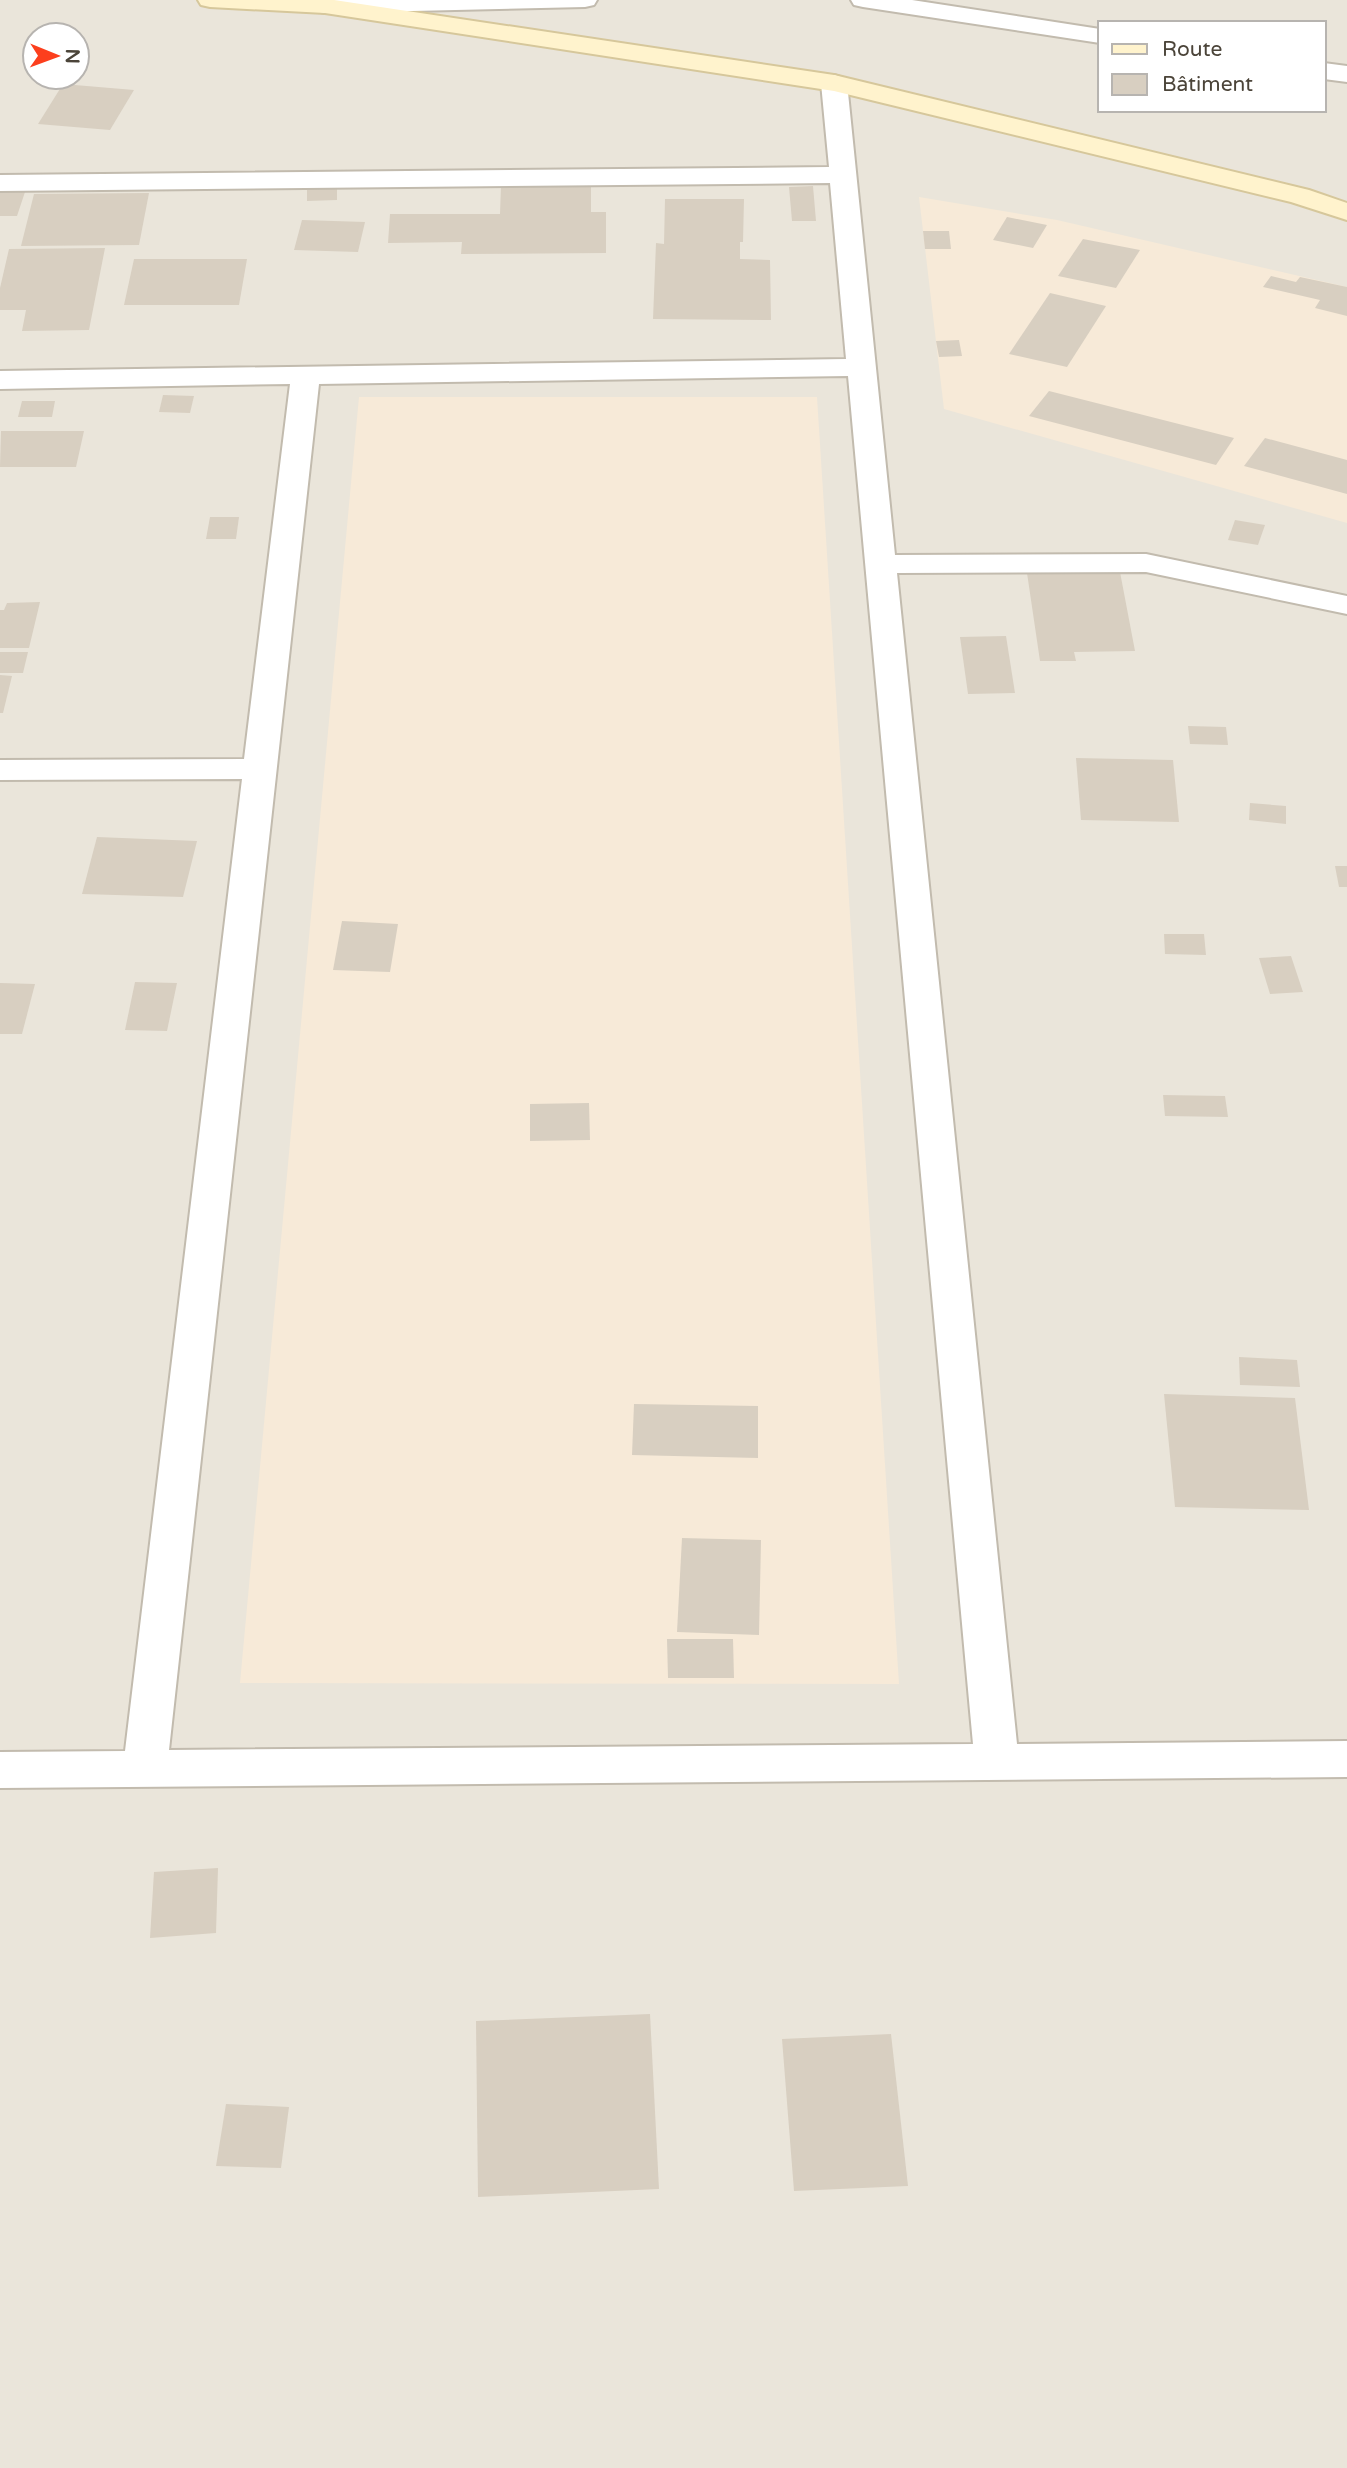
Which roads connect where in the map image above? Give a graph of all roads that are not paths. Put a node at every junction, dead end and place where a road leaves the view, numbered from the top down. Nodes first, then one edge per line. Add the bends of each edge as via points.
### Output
1 (209, 0) edge
2 (585, 0) edge
3 (863, 0) edge
4 (326, 6) junction
5 (1098, 36) edge
6 (1326, 71) edge
7 (1347, 74) edge
8 (834, 83) junction
9 (842, 175) junction
10 (0, 183) edge
11 (1347, 212) edge
12 (861, 368) junction
13 (305, 376) junction
14 (0, 380) edge
15 (880, 564) junction
16 (1347, 605) edge
17 (260, 769) junction
18 (0, 770) edge
19 (1347, 1759) edge
20 (997, 1762) junction
21 (145, 1769) junction
22 (0, 1770) edge

1 - 4 main road
2 - 4 street
3 - 5 street
4 - 8 main road
6 - 7 street
8 - 9 street
8 - 11 main road via 1300,196
9 - 10 street
9 - 12 street
12 - 13 street
12 - 15 street
13 - 14 street
13 - 17 street
15 - 16 street via 1146,563
15 - 20 street
17 - 18 street
17 - 21 street
19 - 20 street
20 - 21 street
21 - 22 street

